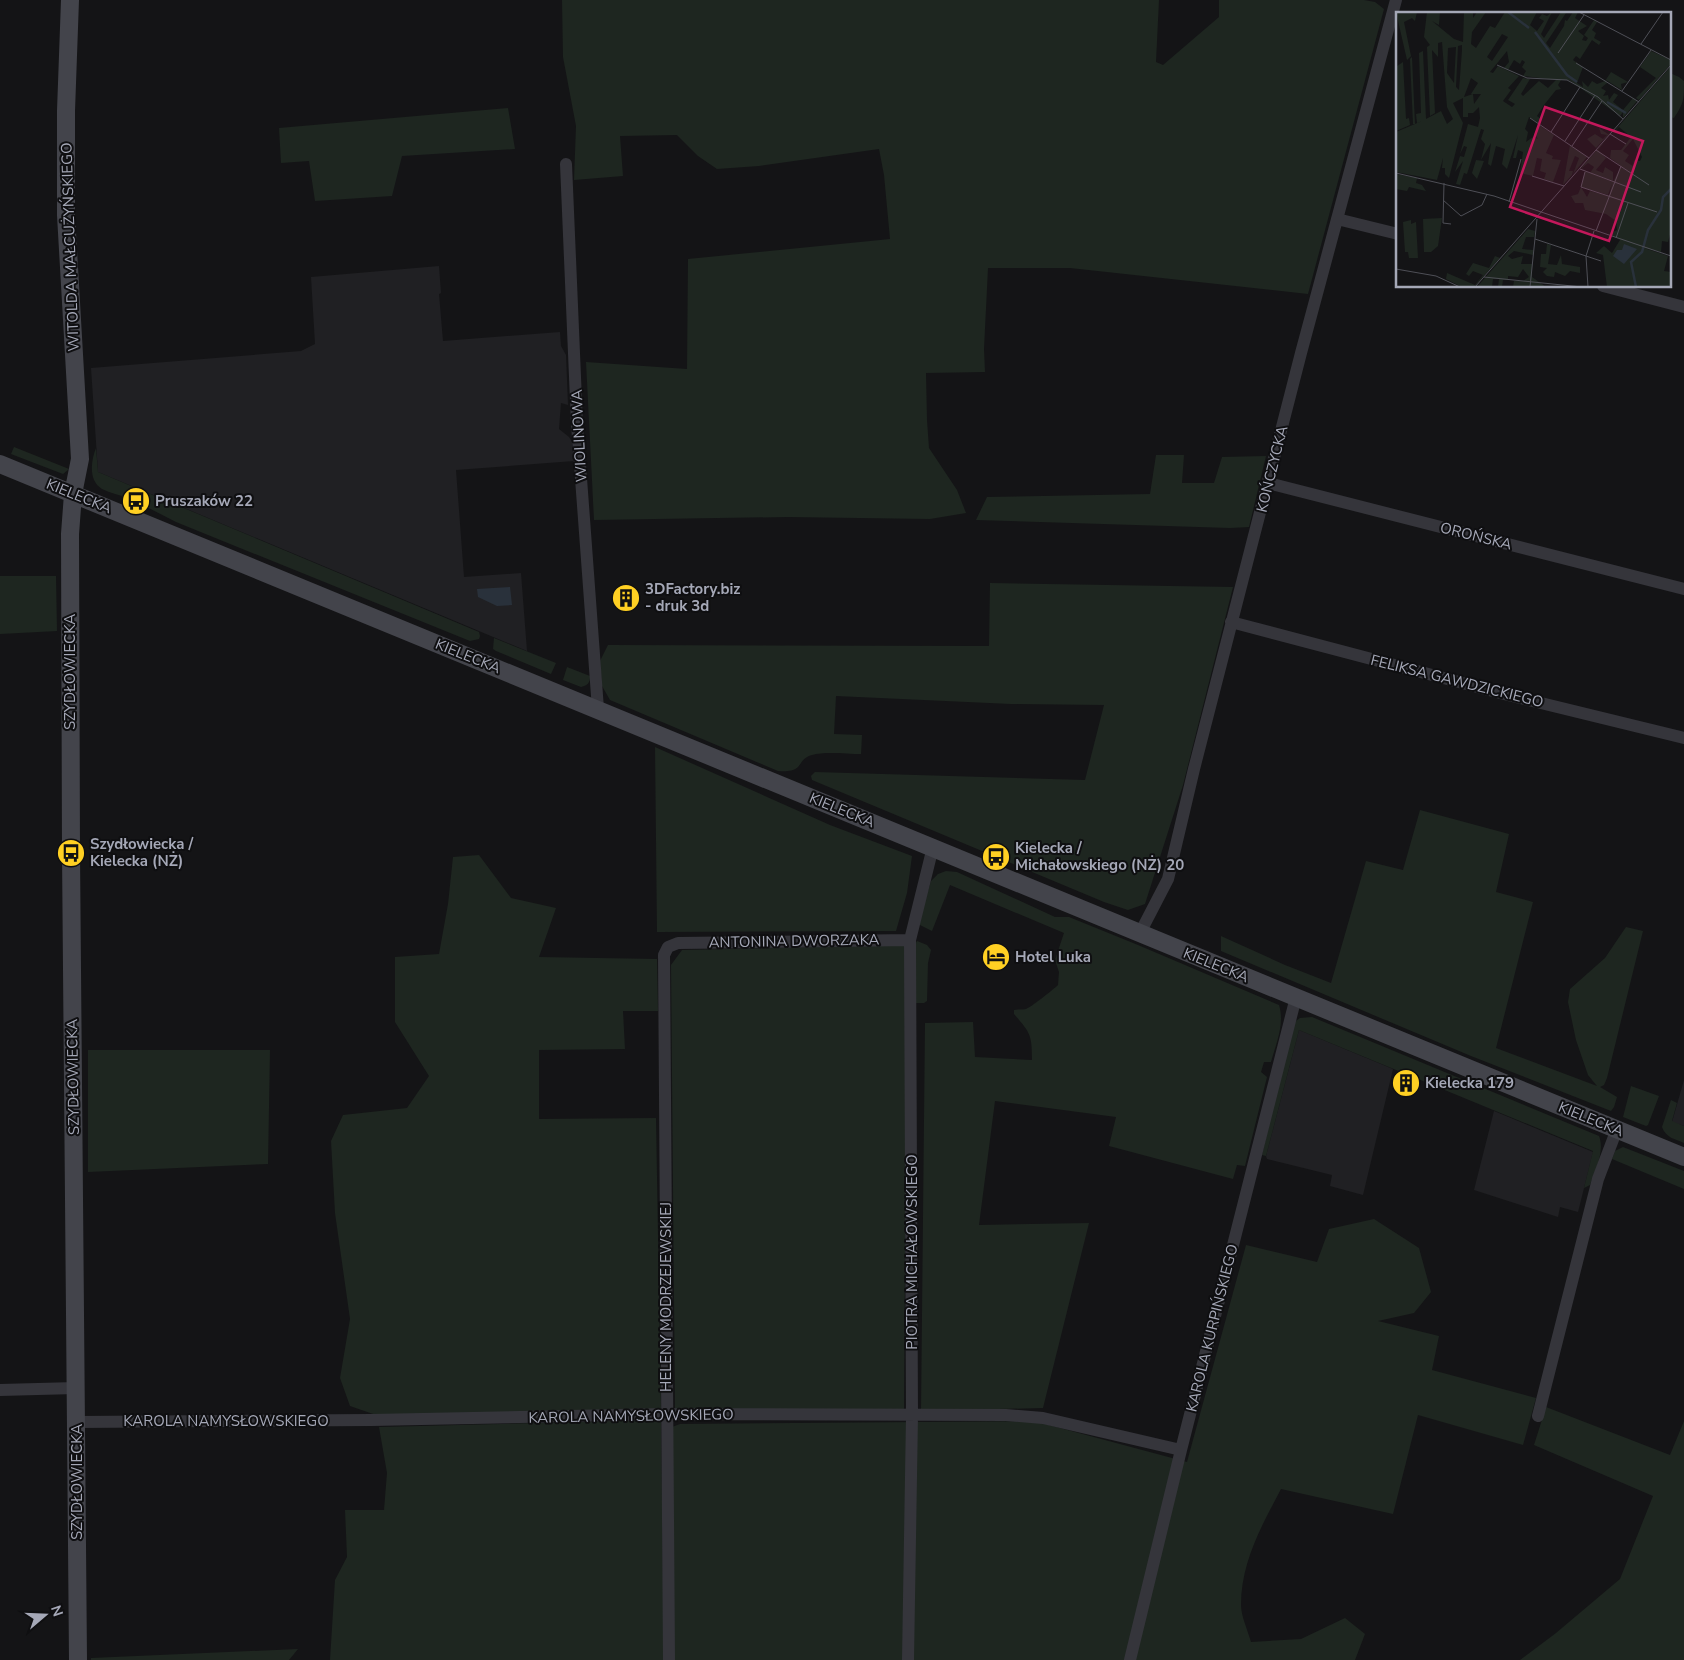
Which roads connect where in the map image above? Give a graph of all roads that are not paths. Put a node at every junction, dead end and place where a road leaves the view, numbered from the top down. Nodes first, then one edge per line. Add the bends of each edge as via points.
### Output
1 (70, 0) edge
2 (1396, 0) edge
3 (566, 164) dead end
4 (1337, 219) junction
5 (1396, 234) edge
6 (1611, 288) edge
7 (1684, 307) edge
8 (0, 464) edge
9 (1268, 483) junction
10 (73, 494) junction
11 (1684, 589) edge
12 (1231, 622) junction
13 (598, 709) junction
14 (1684, 738) edge
15 (933, 848) junction
16 (1140, 933) junction
17 (910, 940) junction
18 (678, 943) joint
19 (1296, 997) junction
20 (1617, 1129) junction
21 (1684, 1157) edge
22 (76, 1388) junction
23 (0, 1390) edge
24 (667, 1414) junction
25 (912, 1416) junction
26 (1538, 1416) dead end
27 (76, 1422) junction
28 (1181, 1450) junction
29 (78, 1660) edge
30 (669, 1660) edge
31 (908, 1660) edge
32 (1130, 1660) edge

1 - 10 main road, WITOLDA MAŁCUŻYŃSKIEGO via 66,215 80,459
2 - 4 street, KOŃCZYCKA
3 - 13 street, WIOLINOWA via 577,424
4 - 5 street
4 - 9 street, KOŃCZYCKA
6 - 7 street
8 - 10 main road, KIELECKA
9 - 11 street, OROŃSKA
9 - 12 street, KOŃCZYCKA
10 - 13 main road, KIELECKA
10 - 22 main road, SZYDŁOWIECKA via 70,534 70,750
12 - 14 street, FELIKSA GAWDZICKIEGO
12 - 16 street, KOŃCZYCKA via 1168,879
13 - 15 main road, KIELECKA
15 - 16 main road, KIELECKA
15 - 17 street, PIOTRA MICHAŁOWSKIEGO
16 - 19 main road, KIELECKA
17 - 18 street, ANTONINA DWORZAKA
17 - 25 street, PIOTRA MICHAŁOWSKIEGO
18 - 24 street, HELENY MODRZEJEWSKIEJ via 668,947 664,955
19 - 20 main road, KIELECKA
19 - 28 street, KAROLA KURPIŃSKIEGO
20 - 21 main road, KIELECKA
20 - 26 street via 1598,1179
22 - 23 street
22 - 27 main road, SZYDŁOWIECKA
24 - 25 street, KAROLA NAMYSŁOWSKIEGO
24 - 27 street, KAROLA NAMYSŁOWSKIEGO
24 - 30 street, HELENY MODRZEJEWSKIEJ
25 - 28 street, KAROLA NAMYSŁOWSKIEGO via 1043,1418
25 - 31 street, PIOTRA MICHAŁOWSKIEGO
27 - 29 main road, SZYDŁOWIECKA
28 - 32 street, KAROLA KURPIŃSKIEGO

